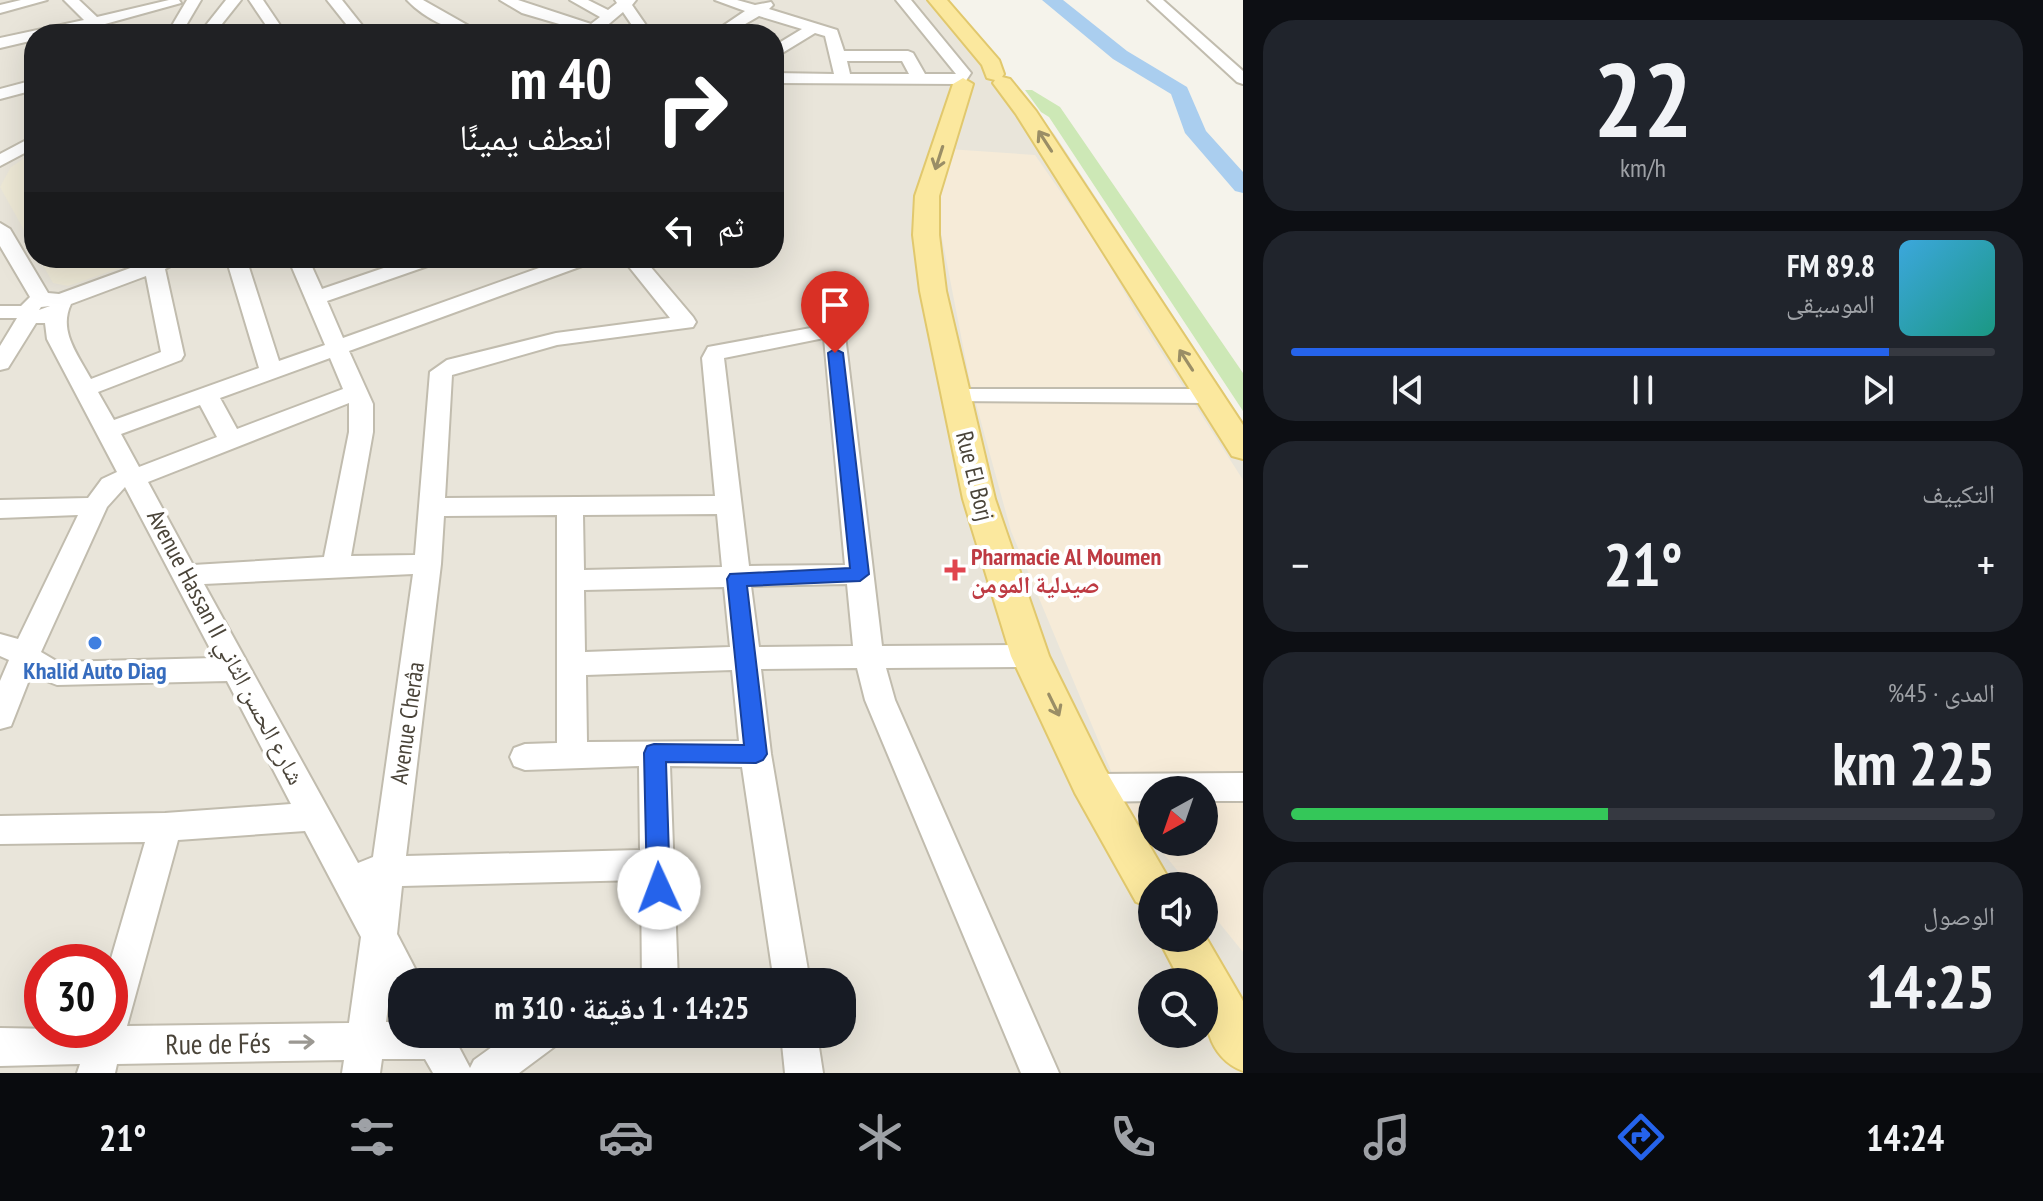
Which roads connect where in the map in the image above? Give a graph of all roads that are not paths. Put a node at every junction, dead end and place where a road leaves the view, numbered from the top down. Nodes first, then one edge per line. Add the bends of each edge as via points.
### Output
1 (40, 0) edge
2 (71, 0) edge
3 (194, 0) edge
4 (234, 0) edge
5 (256, 0) edge
6 (334, 0) edge
7 (414, 0) edge
8 (547, 0) edge
9 (577, 0) edge
10 (722, 0) edge
11 (772, 0) edge
12 (903, 0) edge
13 (923, 0) edge
14 (937, 0) edge
15 (1155, 0) edge
16 (625, 1) edge
17 (172, 2) edge
18 (514, 4) edge
19 (0, 9) edge
20 (759, 11) junction
21 (186, 15) junction
22 (610, 16) junction
23 (94, 22) junction
24 (85, 24) edge
25 (180, 24) edge
26 (214, 24) edge
27 (272, 24) edge
28 (354, 24) edge
29 (455, 24) edge
30 (571, 24) edge
31 (600, 24) edge
32 (639, 24) edge
33 (736, 24) edge
34 (814, 27) junction
35 (24, 38) edge
36 (0, 43) edge
37 (784, 46) edge
38 (839, 56) junction
39 (843, 77) junction
40 (784, 78) edge
41 (975, 78) junction
42 (919, 79) junction
43 (1243, 79) edge
44 (24, 88) edge
45 (0, 94) edge
46 (24, 147) edge
47 (0, 161) edge
48 (0, 229) edge
49 (150, 268) edge
50 (154, 268) edge
51 (239, 268) edge
52 (302, 268) edge
53 (403, 268) edge
54 (556, 268) edge
55 (640, 268) edge
56 (315, 298) junction
57 (0, 312) edge
58 (46, 317) junction
59 (336, 347) junction
60 (6, 354) edge
61 (271, 371) junction
62 (87, 388) junction
63 (356, 392) junction
64 (206, 394) junction
65 (956, 396) junction
66 (1209, 396) junction
67 (109, 430) junction
68 (231, 440) junction
69 (1243, 449) edge
70 (135, 478) junction
71 (730, 505) junction
72 (95, 506) junction
73 (431, 507) junction
74 (570, 507) junction
75 (0, 509) edge
76 (428, 564) junction
77 (336, 566) junction
78 (860, 574) junction
79 (187, 575) junction
80 (736, 579) junction
81 (571, 580) junction
82 (13, 650) edge
83 (1030, 656) junction
84 (744, 658) junction
85 (869, 659) junction
86 (571, 664) junction
87 (237, 669) junction
88 (0, 717) edge
89 (654, 753) junction
90 (756, 754) junction
91 (572, 756) junction
92 (525, 757) dead end
93 (1243, 787) edge
94 (1094, 788) junction
95 (316, 816) junction
96 (165, 827) junction
97 (0, 830) edge
98 (658, 865) junction
99 (387, 872) junction
100 (1143, 872) edge
101 (346, 873) junction
102 (378, 932) junction
103 (1189, 952) edge
104 (128, 960) edge
105 (397, 968) edge
106 (660, 968) edge
107 (790, 968) edge
108 (128, 1044) edge
109 (24, 1046) edge
110 (0, 1047) edge
111 (1243, 1047) edge
112 (395, 1048) edge
113 (440, 1048) edge
114 (522, 1048) edge
115 (801, 1048) edge
116 (363, 1057) edge
117 (453, 1073) edge
118 (487, 1073) edge
119 (804, 1073) edge
120 (1040, 1073) edge

1 - 19 street
2 - 23 street
3 - 21 street
4 - 26 street
5 - 27 street
6 - 28 street
7 - 29 street
8 - 18 street
9 - 22 street
10 - 20 street
11 - 20 street
12 - 41 street
13 - 41 main road via 963,48
14 - 41 main road via 992,64
15 - 43 street
16 - 22 street
16 - 32 street
17 - 21 street
17 - 23 street
18 - 30 street
20 - 33 street
20 - 34 street
21 - 25 street
22 - 31 street
23 - 24 street
34 - 37 street
34 - 38 street via 834,35
35 - 36 street
38 - 39 street
38 - 42 street via 908,56
39 - 40 street
39 - 42 street
41 - 42 street
41 -> 65 main road, Rue El Borj via 927,196 929,268
66 -> 41 main road via 1025,111
44 - 45 street
46 - 47 street
48 - 58 street, Avenue Hassan II شارع الحسن الثاني
49 - 58 street
50 - 62 street via 173,355
51 - 61 street
52 - 56 street
53 - 56 street
54 - 59 street
55 - 73 street, Avenue Cherâa via 685,322 556,339 441,372
56 - 59 street
57 - 58 street
58 - 60 street
58 - 60 street
58 - 62 street, Avenue Hassan II شارع الحسن الثاني
59 - 61 street
59 - 63 street
61 - 64 street
62 - 67 street, Avenue Hassan II شارع الحسن الثاني
63 - 68 street
63 - 77 street via 361,432
64 - 67 street
64 - 68 street
65 - 66 street
65 - 83 main road, Rue El Borj via 982,511
66 - 69 main road
67 - 70 street, Avenue Hassan II شارع الحسن الثاني
68 - 70 street
70 - 72 street via 112,481
70 - 79 street, Avenue Hassan II شارع الحسن الثاني
71 - 74 street
71 - 78 street via 714,354 831,332
71 - 80 street
72 - 75 street
72 - 82 street
73 - 74 street
73 - 76 street, Avenue Cherâa
74 - 81 street
76 - 77 street
76 - 99 street, Avenue Cherâa
77 - 79 street
78 - 80 street
78 - 85 street
79 - 87 street, Avenue Hassan II شارع الحسن الثاني
80 - 81 street
80 - 84 street
81 - 86 street
82 - 87 street via 57,674
82 - 88 street
83 - 85 street
83 -> 94 main road, Rue El Borj
84 - 85 street
84 - 86 street
84 - 90 street
85 - 120 street via 885,715
86 - 91 street
87 - 95 street, Avenue Hassan II شارع الحسن الثاني
89 - 90 street
89 - 91 street
89 - 98 street
90 - 107 street
91 - 92 street
93 - 94 street
94 - 100 main road, Rue El Borj
95 - 96 street
95 - 101 street, Avenue Hassan II شارع الحسن الثاني
96 - 97 street
96 - 104 street
98 - 99 street
98 - 106 street
99 - 101 street
99 - 102 street, Avenue Cherâa
101 - 102 street, Avenue Hassan II شارع الحسن الثاني
102 - 105 street, Avenue Hassan II شارع الحسن الثاني
102 - 116 street, Avenue Cherâa
103 - 111 main road
108 -> 116 street, Rue de Fés
109 - 110 street, Rue de Fés
112 - 116 street, Rue de Fés
113 - 117 street
114 - 118 street
115 - 119 street

